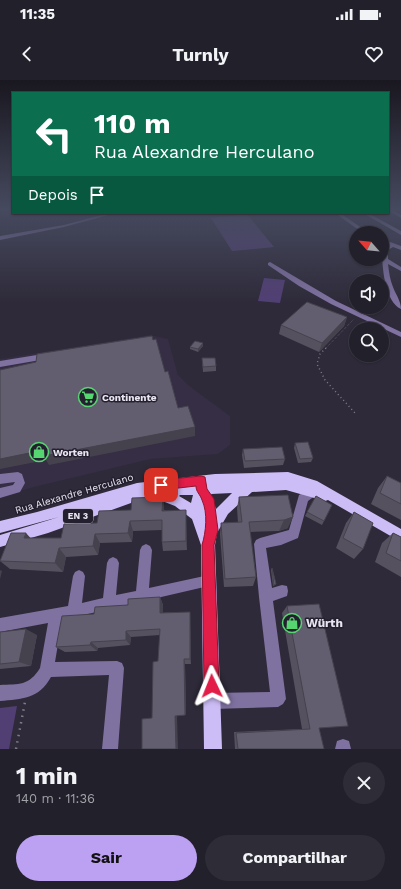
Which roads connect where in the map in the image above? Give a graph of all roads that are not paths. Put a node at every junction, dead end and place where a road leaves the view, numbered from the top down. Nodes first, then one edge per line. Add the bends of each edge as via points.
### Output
1 (389, 244) edge
2 (392, 245) junction
3 (389, 247) edge
4 (401, 248) edge
5 (389, 262) edge
6 (270, 264) dead end
7 (386, 266) edge
8 (401, 269) edge
9 (401, 307) edge
10 (401, 335) edge
11 (55, 355) edge
12 (32, 363) junction
13 (0, 364) edge
14 (20, 364) edge
15 (0, 367) edge
16 (0, 370) edge
17 (0, 480) edge
18 (201, 485) junction
19 (249, 487) junction
20 (312, 492) junction
21 (0, 493) edge
22 (156, 494) junction
23 (342, 501) junction
24 (196, 515) junction
25 (0, 527) edge
26 (212, 530) junction
27 (401, 536) edge
28 (0, 541) edge
29 (208, 545) junction
30 (146, 550) dead end
31 (113, 563) dead end
32 (79, 576) dead end
33 (209, 581) junction
34 (282, 591) dead end
35 (142, 596) junction
36 (265, 597) junction
37 (109, 604) junction
38 (74, 611) junction
39 (56, 615) junction
40 (0, 625) edge
41 (47, 670) junction
42 (0, 693) edge
43 (212, 701) junction
44 (110, 749) edge
45 (213, 749) edge

1 - 2 street
2 - 3 street
2 - 4 street
5 - 8 street
6 - 10 street via 290,279
7 - 9 street via 390,291
11 - 12 street
12 - 13 street
12 - 16 street
14 - 15 street
17 - 21 street via 18,477 20,483 16,489
18 - 19 main road, Rua Alexandre Herculano / EN 3
18 - 22 main road, Rua Alexandre Herculano / EN 3
18 - 23 main road, Rua Alexandre Herculano / EN 3 via 288,477 313,485
18 - 24 main road
18 - 25 main road, Rua Alexandre Herculano / EN 3 via 137,488
18 - 26 main road via 208,499
19 - 20 main road, Rua Alexandre Herculano / EN 3 via 286,485
19 - 26 main road via 228,504 217,518
20 - 23 main road, Rua Alexandre Herculano / EN 3
20 - 36 street via 303,498 294,534 260,544
22 - 24 main road via 185,504
22 - 28 main road, Rua Alexandre Herculano / EN 3 via 131,498
23 - 27 main road, Rua Alexandre Herculano / EN 3
24 - 29 main road
26 - 29 main road
29 - 33 main road
30 - 35 street
31 - 37 street
32 - 38 street
33 - 35 street
33 - 43 main road
34 - 36 street
35 - 37 street
36 - 43 street via 278,699
37 - 38 street
38 - 39 street
39 - 40 street
39 - 41 street
41 - 42 street via 37,686
41 - 44 street via 117,668
43 - 45 main road

